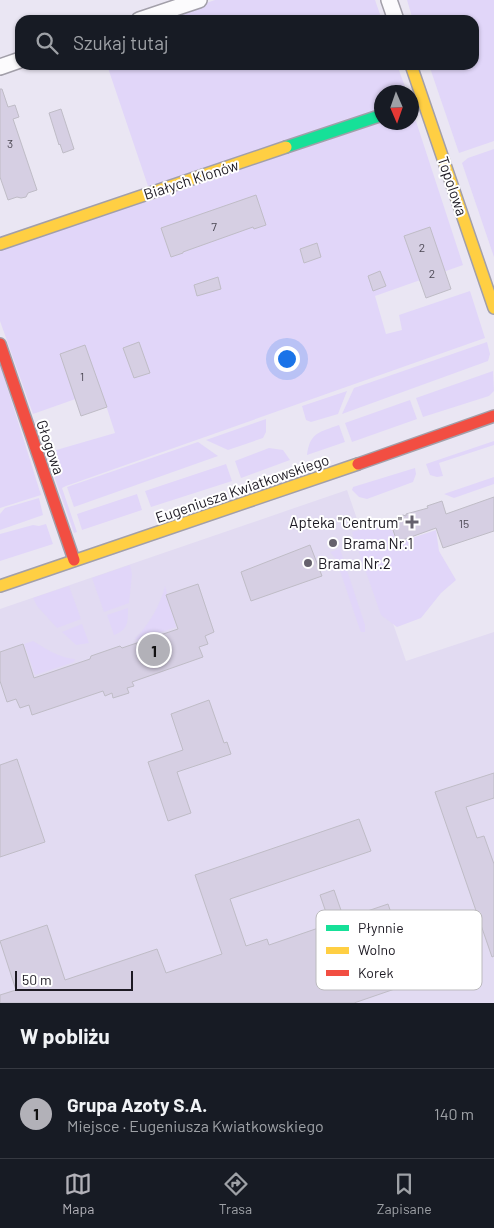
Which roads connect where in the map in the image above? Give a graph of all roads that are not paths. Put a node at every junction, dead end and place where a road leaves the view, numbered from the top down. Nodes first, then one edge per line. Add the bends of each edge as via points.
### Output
1 (199, 0) edge
2 (389, 0) edge
3 (154, 15) edge
4 (394, 15) edge
5 (15, 62) edge
6 (0, 67) edge
7 (412, 70) edge
8 (415, 85) edge
9 (419, 106) edge
10 (374, 118) edge
11 (0, 244) edge
12 (494, 308) edge
13 (0, 344) edge
14 (494, 416) edge
15 (74, 560) junction
16 (0, 586) edge

1 - 3 street
2 - 4 street
5 - 6 street
7 - 8 street, Topolowa
9 - 12 street, Topolowa
10 - 11 street, Białych Klonów
13 - 15 street, Głogowa
14 - 15 street, Eugeniusza Kwiatkowskiego
15 - 16 street, Eugeniusza Kwiatkowskiego

